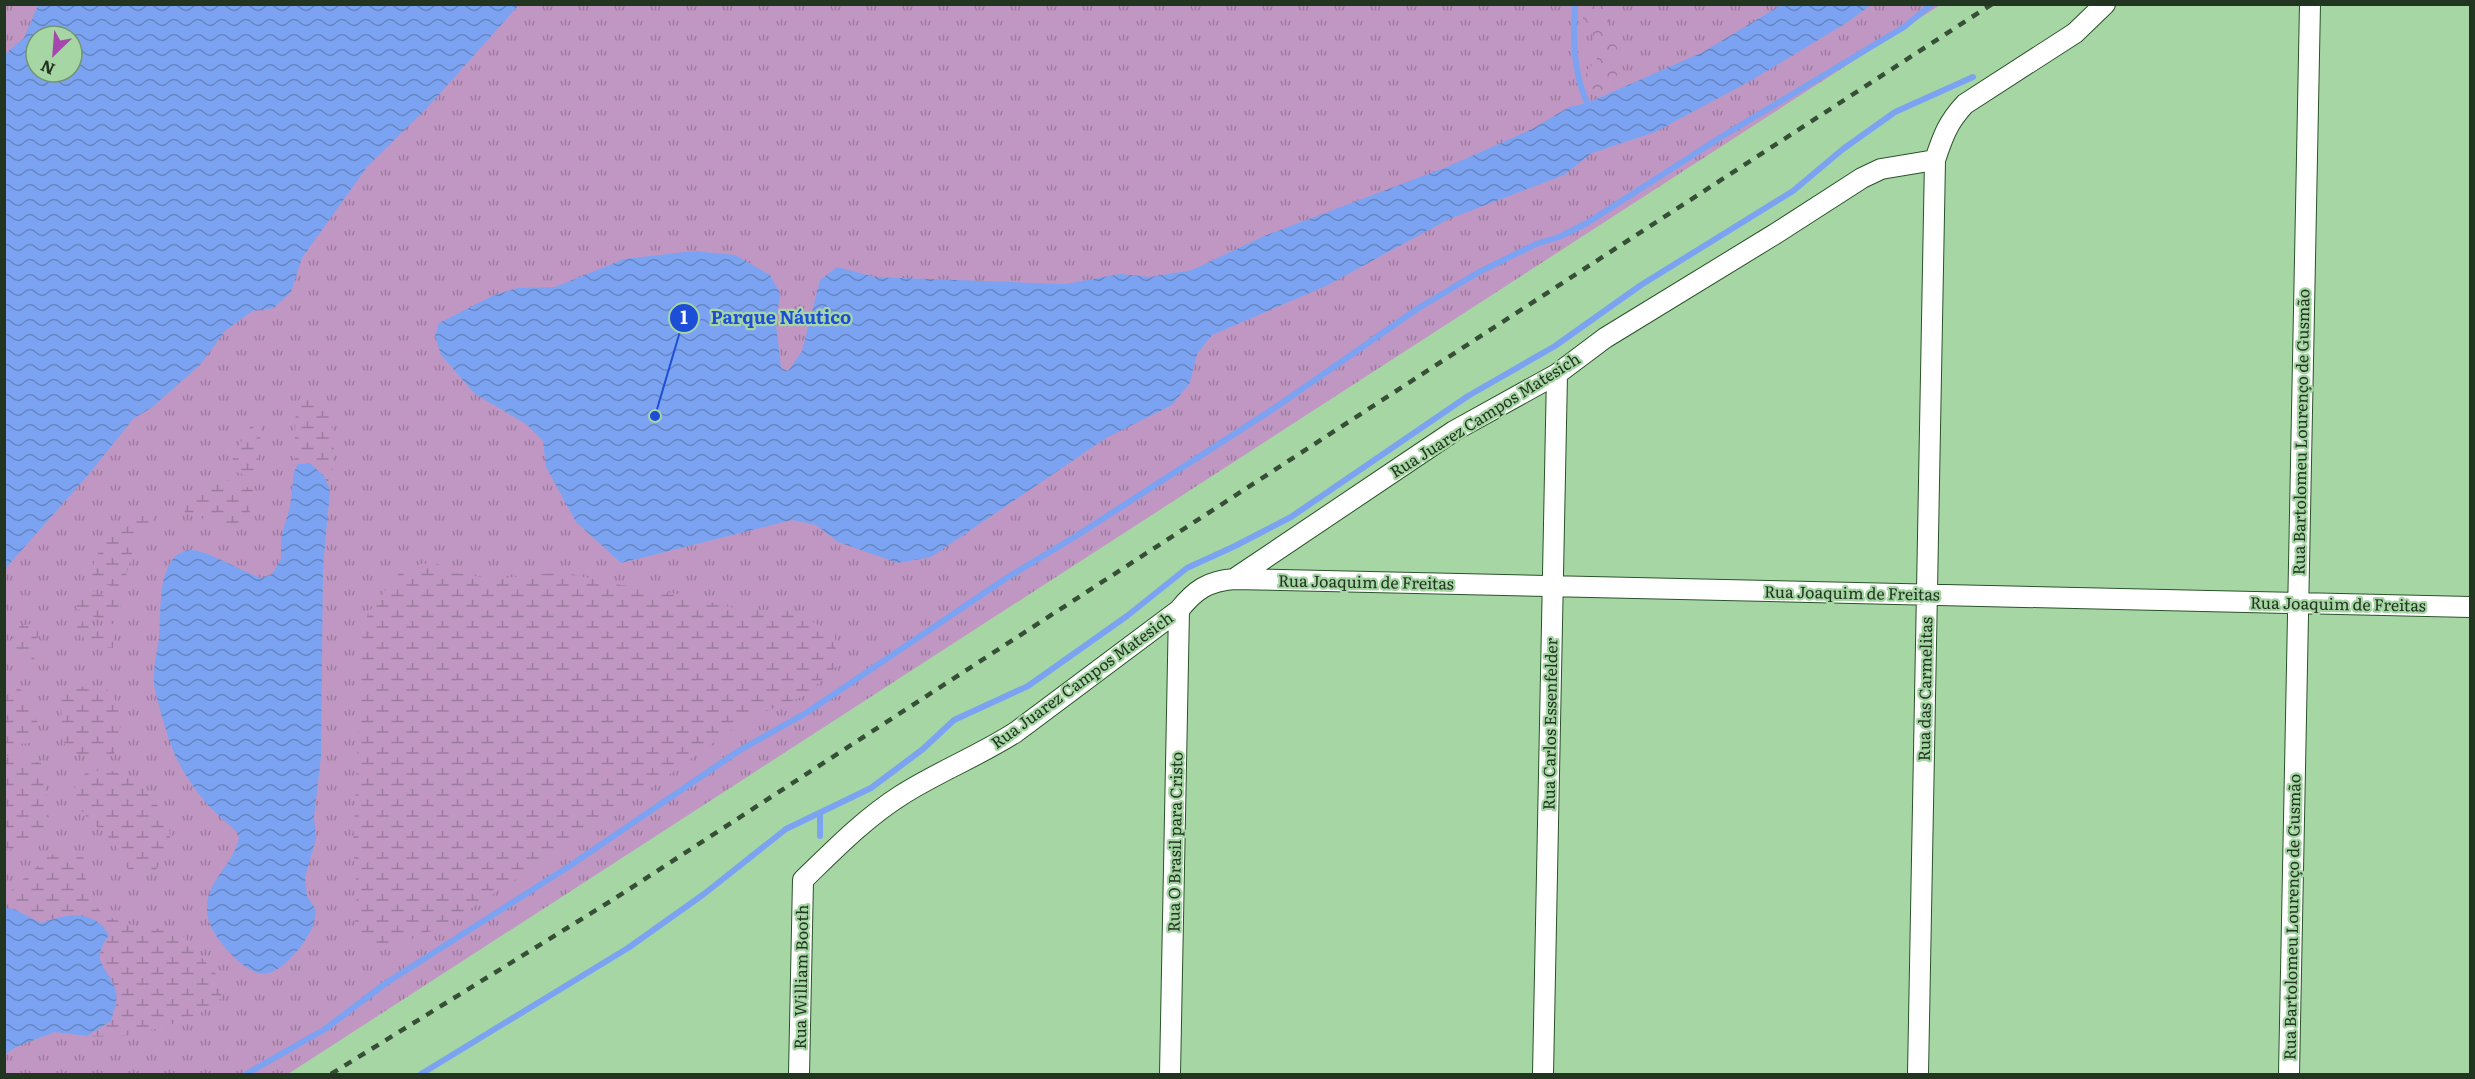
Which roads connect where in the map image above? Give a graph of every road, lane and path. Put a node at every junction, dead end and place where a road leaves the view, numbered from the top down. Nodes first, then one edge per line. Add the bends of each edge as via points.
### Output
1 (2105, 4) edge
2 (2310, 4) edge
3 (1935, 160) junction
4 (1557, 374) junction
5 (1234, 579) junction
6 (1553, 586) junction
7 (1927, 595) junction
8 (2298, 603) junction
9 (2470, 607) edge
10 (1179, 610) junction
11 (803, 880) joint
12 (799, 1074) edge
13 (1170, 1074) edge
14 (1543, 1074) edge
15 (1918, 1074) edge
16 (2289, 1074) edge

1 - 3 street via 2075,33 1965,104 1951,119
2 - 8 street, Rua Bartolomeu Lourenço de Gusmão
3 - 4 street, Rua Juarez Campos Matesich via 1881,169 1862,178 1605,338
3 - 7 street, Rua das Carmelitas
4 - 5 street, Rua Juarez Campos Matesich via 1454,431
4 - 6 street, Rua Carlos Essenfelder
5 - 6 street, Rua Joaquim de Freitas
5 - 10 street, Rua Juarez Campos Matesich via 1200,588
6 - 7 street, Rua Joaquim de Freitas
6 - 14 street, Rua Carlos Essenfelder
7 - 8 street, Rua Joaquim de Freitas
7 - 15 street, Rua das Carmelitas
8 - 9 street, Rua Joaquim de Freitas
8 - 16 street, Rua Bartolomeu Lourenço de Gusmão
10 - 11 street, Rua Juarez Campos Matesich via 1016,732 900,796 850,835
10 - 13 street, Rua O Brasil para Cristo
11 - 12 street, Rua William Booth

